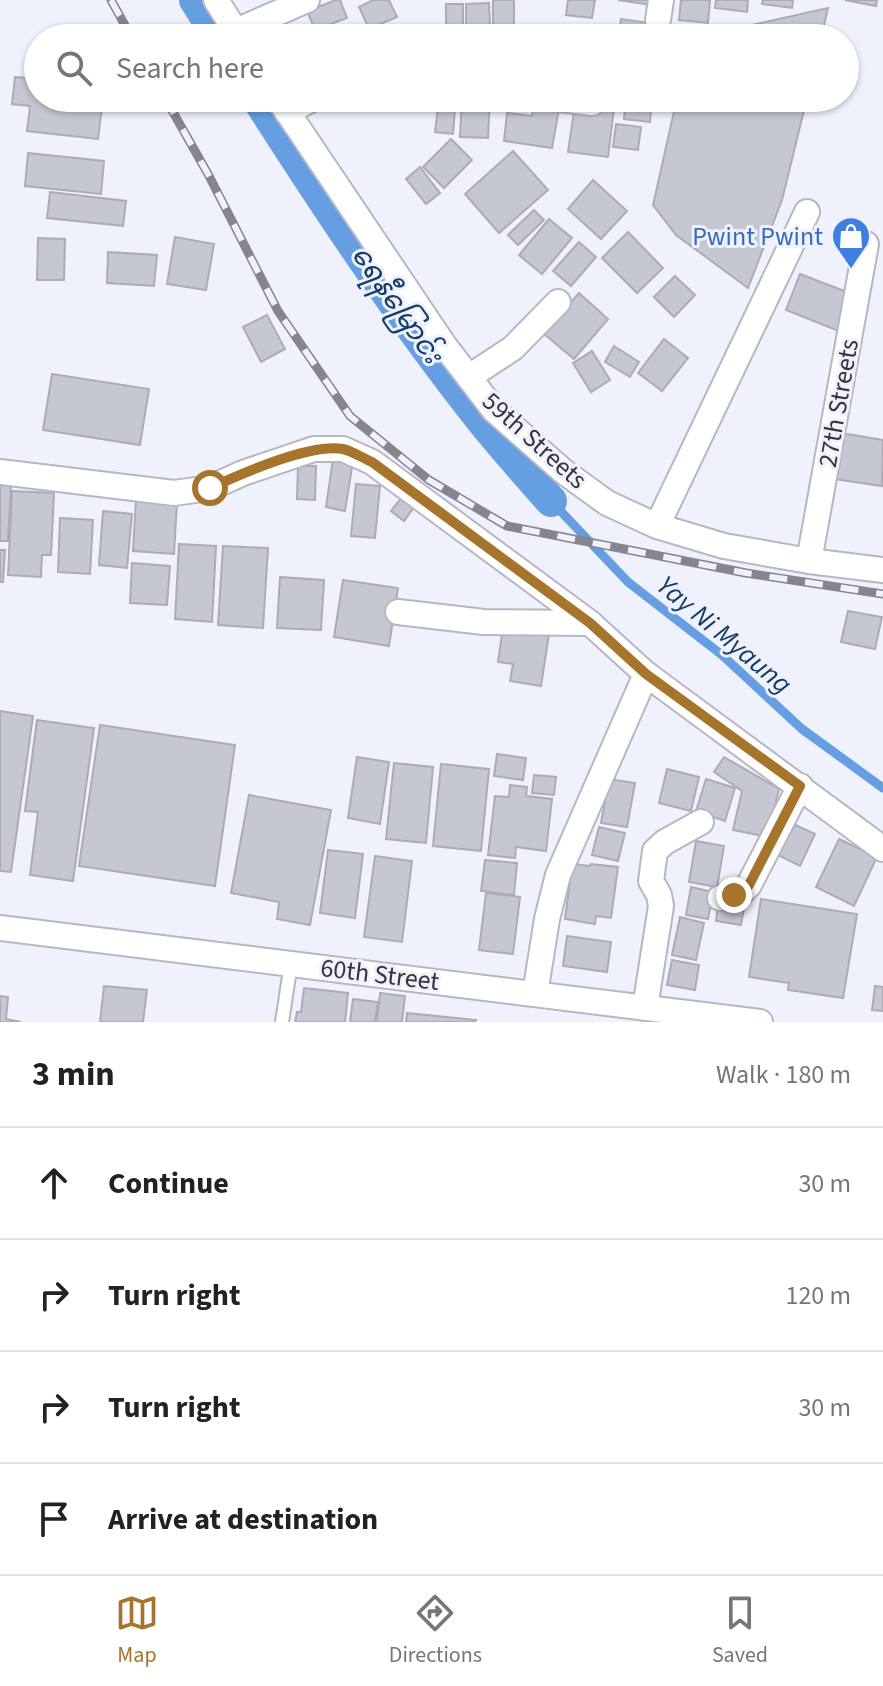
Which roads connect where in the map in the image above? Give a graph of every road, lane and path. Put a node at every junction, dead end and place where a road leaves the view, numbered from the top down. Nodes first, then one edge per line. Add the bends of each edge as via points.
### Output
1 (216, 0) edge
2 (307, 0) edge
3 (231, 24) edge
4 (260, 24) edge
5 (288, 112) edge
6 (807, 212) dead end
7 (866, 244) dead end
8 (558, 302) dead end
9 (469, 377) junction
10 (0, 472) edge
11 (657, 526) junction
12 (809, 561) junction
13 (883, 570) edge
14 (398, 612) dead end
15 (590, 623) junction
16 (646, 674) junction
17 (800, 786) junction
18 (701, 822) dead end
19 (883, 849) edge
20 (720, 898) dead end
21 (0, 928) edge
22 (291, 963) junction
23 (535, 994) junction
24 (645, 1008) junction
25 (576, 1010) edge
26 (282, 1022) edge
27 (760, 1022) edge

1 - 3 street
2 - 4 street
5 - 9 street, 59th Streets
6 - 11 street
7 - 12 street, 27th Streets
8 - 9 street via 516,344
9 - 11 street, 59th Streets via 494,410 563,471 607,503
10 - 15 street via 174,493 210,488 314,449 343,449 372,462
11 - 12 street, 59th Streets via 724,546
12 - 13 street, 59th Streets
14 - 15 street via 484,622
15 - 16 street
16 - 17 street
16 - 23 street via 558,875
17 - 19 street
17 - 20 street via 749,885
18 - 24 street via 655,851 651,881 661,906
21 - 22 street, 60th Street
22 - 23 street, 60th Street
22 - 26 lane
23 - 25 street, 60th Street
24 - 25 street, 60th Street
24 - 27 street, 60th Street

